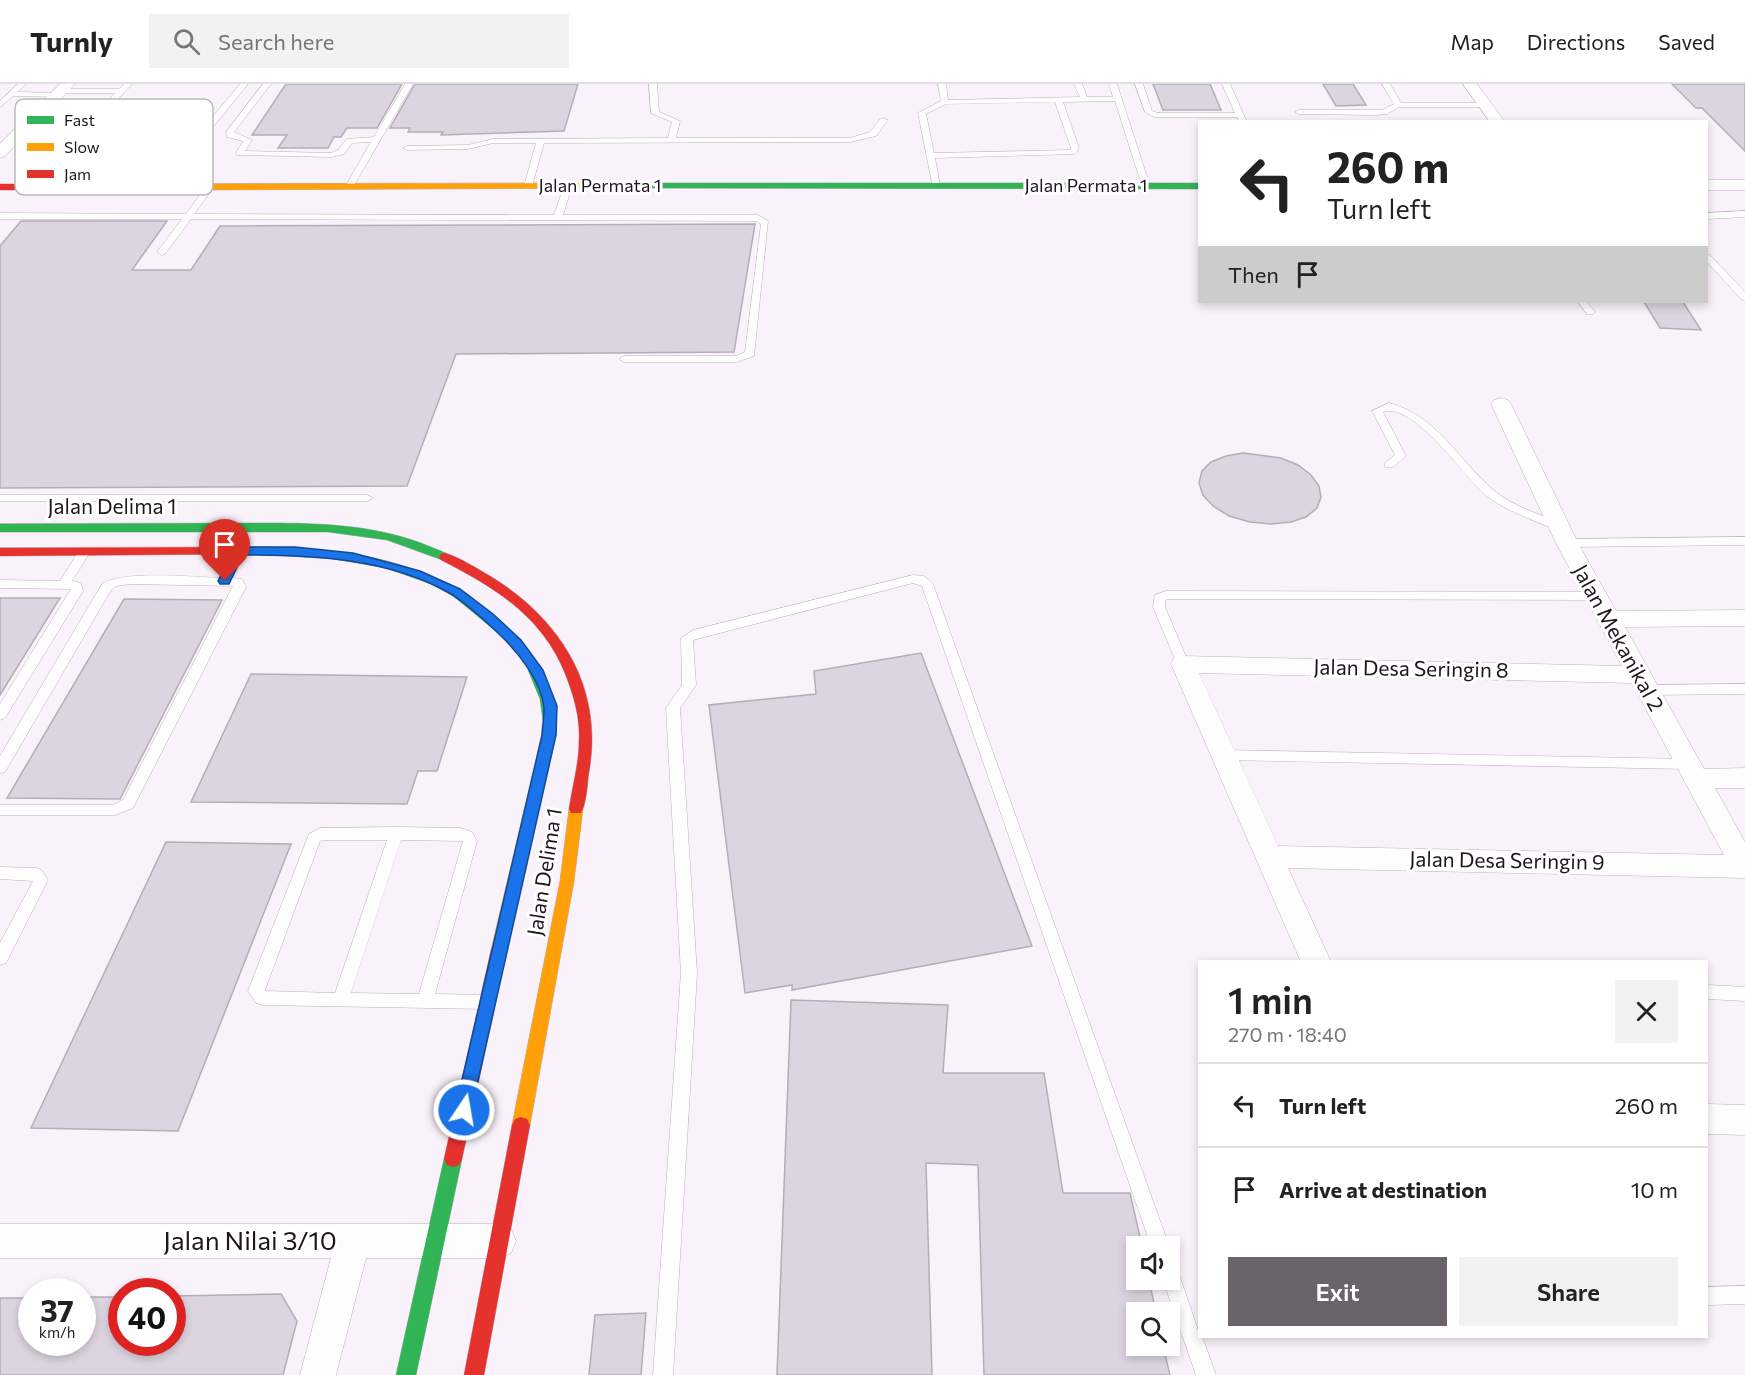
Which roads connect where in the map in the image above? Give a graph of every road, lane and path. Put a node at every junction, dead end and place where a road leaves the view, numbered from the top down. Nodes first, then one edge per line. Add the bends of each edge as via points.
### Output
1 (22, 84) edge
2 (244, 84) edge
3 (267, 84) edge
4 (409, 84) edge
5 (653, 84) edge
6 (942, 84) edge
7 (1078, 84) edge
8 (1113, 84) edge
9 (1139, 84) edge
10 (1226, 84) edge
11 (1386, 84) edge
12 (1470, 84) edge
13 (125, 86) edge
14 (64, 88) edge
15 (12, 94) junction
16 (53, 99) edge
17 (113, 99) edge
18 (1084, 99) junction
19 (1118, 99) junction
20 (1058, 100) junction
21 (945, 102) junction
22 (0, 105) edge
23 (1398, 105) junction
24 (1486, 105) junction
25 (1299, 112) dead end
26 (1241, 118) edge
27 (884, 120) dead end
28 (1497, 120) edge
29 (213, 122) edge
30 (15, 138) edge
31 (377, 139) junction
32 (541, 141) junction
33 (671, 141) junction
34 (406, 148) dead end
35 (0, 153) edge
36 (930, 156) junction
37 (1745, 185) edge
38 (528, 186) junction
39 (568, 186) junction
40 (936, 186) junction
41 (1146, 186) junction
42 (1198, 186) edge
43 (1708, 186) edge
44 (213, 187) edge
45 (349, 187) junction
46 (204, 195) edge
47 (1745, 214) edge
48 (0, 216) edge
49 (188, 216) junction
50 (1708, 216) edge
51 (558, 218) junction
52 (162, 252) dead end
53 (1708, 258) edge
54 (1745, 298) edge
55 (1584, 303) edge
56 (1590, 312) dead end
57 (624, 359) dead end
58 (1501, 404) dead end
59 (1389, 465) dead end
60 (0, 498) edge
61 (367, 498) dead end
62 (0, 528) edge
63 (1563, 535) junction
64 (1745, 541) edge
65 (239, 551) junction
66 (0, 552) edge
67 (84, 552) junction
68 (225, 581) junction
69 (0, 584) edge
70 (63, 585) junction
71 (1595, 596) junction
72 (1745, 618) edge
73 (1608, 619) junction
74 (1183, 664) junction
75 (1643, 682) junction
76 (1745, 689) edge
77 (0, 715) edge
78 (1224, 755) junction
79 (0, 768) edge
80 (1691, 772) junction
81 (1745, 778) edge
82 (0, 810) edge
83 (396, 833) junction
84 (1269, 857) junction
85 (1745, 866) edge
86 (0, 873) edge
87 (0, 958) edge
88 (1315, 960) edge
89 (1708, 992) edge
90 (1745, 994) edge
91 (341, 1000) junction
92 (425, 1001) junction
93 (488, 1002) junction
94 (1708, 1119) edge
95 (1745, 1120) edge
96 (1156, 1236) edge
97 (0, 1241) edge
98 (354, 1241) junction
99 (436, 1241) junction
100 (499, 1241) junction
101 (1176, 1290) edge
102 (1745, 1295) edge
103 (1708, 1296) edge
104 (318, 1375) edge
105 (406, 1375) edge
106 (474, 1375) edge
107 (663, 1375) edge
108 (1206, 1375) edge

1 - 15 lane
2 - 29 lane
3 - 31 lane via 230,132 248,140 240,153 332,155 341,152 350,141
4 - 31 lane
5 - 33 lane via 655,113 676,121
6 - 21 lane
7 - 18 lane
8 - 19 lane
9 - 26 lane via 1149,112 1157,115
10 - 26 lane
11 - 23 lane
12 - 24 street
13 - 14 lane
13 - 17 lane
14 - 15 lane
14 - 16 street
15 - 22 lane
18 - 19 lane
18 - 20 lane
19 - 41 lane
20 - 21 lane
20 - 36 lane via 1075,148 1072,152
21 - 36 lane via 922,113
23 - 24 lane
23 - 25 lane via 1376,113
24 - 28 street
27 - 33 lane via 873,134 850,140
30 - 35 street
31 - 45 lane
32 - 33 lane
32 - 34 lane
32 - 38 lane
36 - 40 lane
37 - 43 street
38 - 39 street, Jalan Permata 1
38 - 45 street, Jalan Permata 1
39 - 40 street, Jalan Permata 1
39 - 51 lane
40 - 41 street, Jalan Permata 1
41 - 42 street, Jalan Permata 1
44 - 45 street, Jalan Permata 1
46 - 49 lane
47 - 50 lane
48 - 49 lane
49 - 51 lane
49 - 52 lane
51 - 57 lane via 758,218 765,224 750,354 737,359
53 - 54 lane
55 - 56 lane
58 - 63 street, Jalan Mekanikal 2
59 - 63 lane via 1401,456 1377,411 1384,406 1393,406 1421,421 1487,491
60 - 61 lane
62 - 100 street, Jalan Delima 1 via 304,527 362,531 405,540 487,577 536,614 563,651 577,689 586,733
63 - 64 lane
63 - 71 street, Jalan Mekanikal 2
65 - 67 street, Jalan Delima 1
65 - 68 lane
65 - 93 street, Jalan Delima 1 via 353,557 416,574 456,592 489,617 517,643 538,673 550,706 549,735 520,881
66 - 67 street, Jalan Delima 1
67 - 70 lane
68 - 79 lane via 129,580 106,587
68 - 82 lane via 238,582 240,587 128,804 115,810
69 - 70 lane
70 - 77 lane via 76,586 77,591
71 - 73 street, Jalan Mekanikal 2
71 - 74 lane via 1166,595 1159,598 1159,608
72 - 73 street
73 - 75 street, Jalan Mekanikal 2
74 - 75 street, Jalan Desa Seringin 8
74 - 78 street
75 - 76 lane
75 - 80 street, Jalan Mekanikal 2
78 - 80 lane
78 - 84 street
80 - 81 street
80 - 85 street, Jalan Mekanikal 2
83 - 91 lane
83 - 91 lane via 328,832 314,838 256,991 262,998
83 - 92 lane via 461,834 470,841
84 - 85 street, Jalan Desa Seringin 9
84 - 88 street
86 - 87 lane via 36,874 40,880
89 - 90 lane
91 - 92 lane
92 - 93 lane
93 - 99 street, Jalan Delima 1
94 - 95 street
96 - 107 lane via 927,584 913,579 705,631 687,638 689,684 673,708 689,973
97 - 98 street, Jalan Nilai 3/10
98 - 99 street, Jalan Nilai 3/10
98 - 104 street
99 - 100 street, Jalan Nilai 3/10
99 - 105 street, Jalan Delima 1
100 - 106 street, Jalan Delima 1
101 - 108 lane
102 - 103 lane

